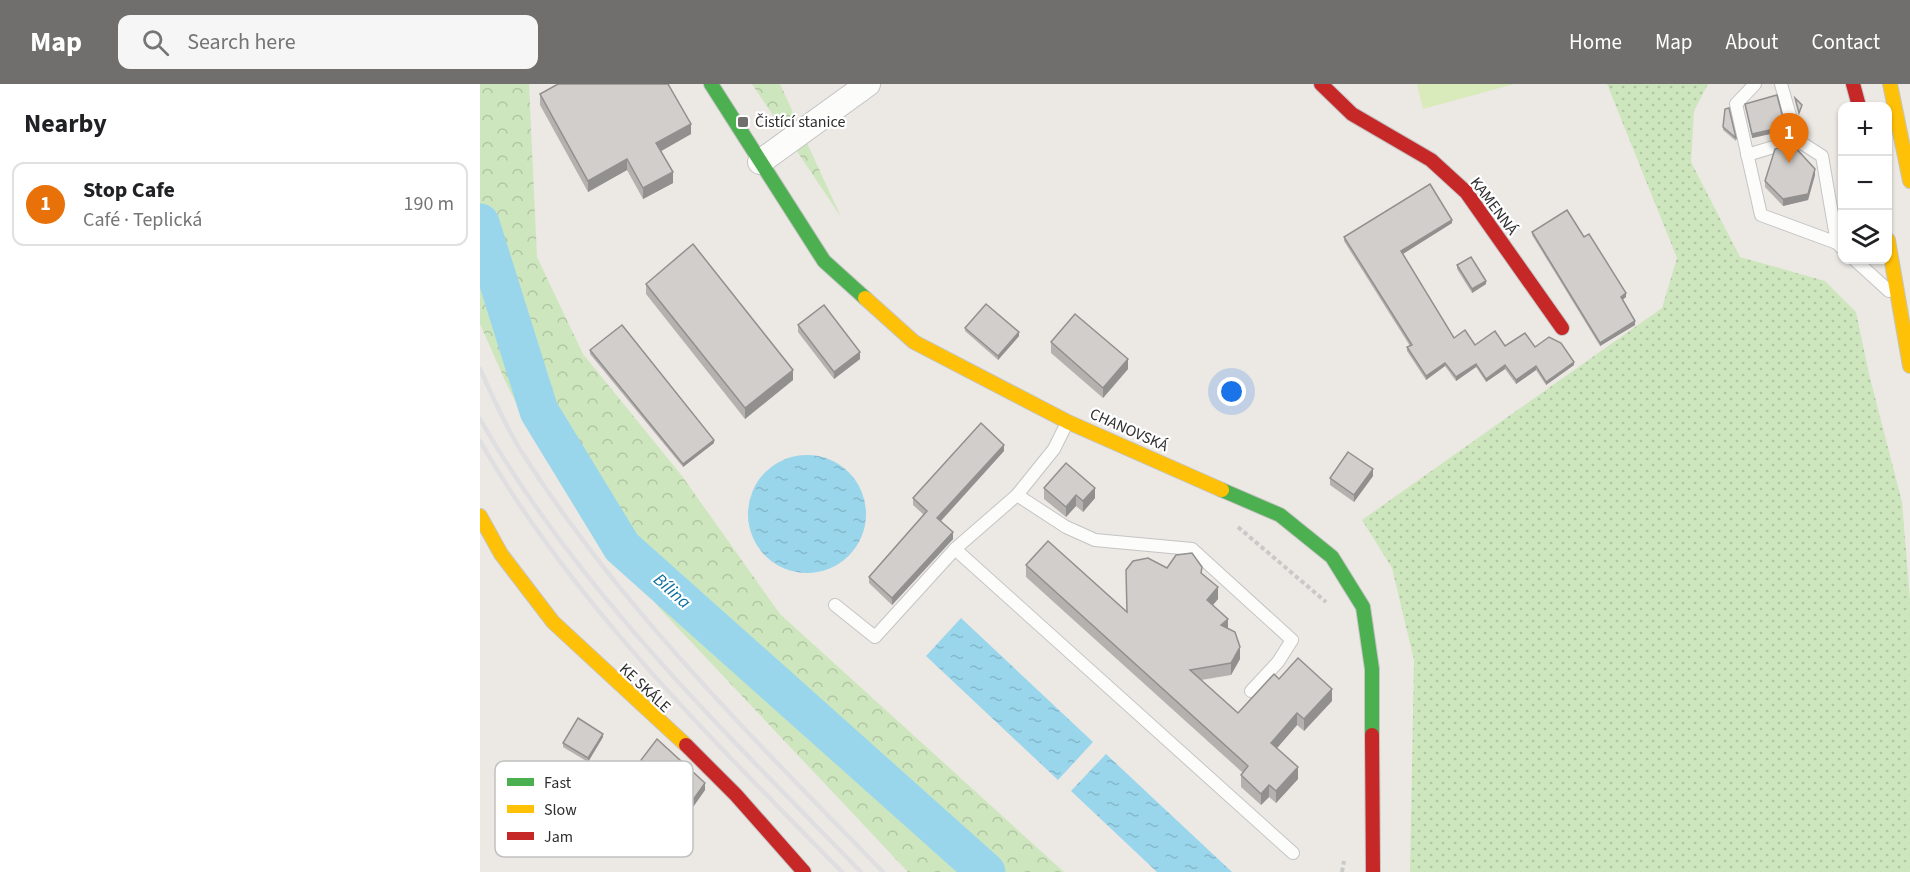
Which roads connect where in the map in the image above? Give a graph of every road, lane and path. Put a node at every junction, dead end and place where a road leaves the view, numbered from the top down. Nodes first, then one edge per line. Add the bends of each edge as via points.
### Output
1 (711, 84) edge
2 (868, 84) edge
3 (1321, 84) edge
4 (1755, 84) edge
5 (1781, 84) edge
6 (1853, 84) edge
7 (1890, 84) edge
8 (1858, 102) edge
9 (1797, 140) junction
10 (1747, 155) junction
11 (760, 162) junction
12 (1910, 181) edge
13 (1838, 235) edge
14 (1838, 244) edge
15 (1859, 264) edge
16 (1892, 264) edge
17 (1899, 301) junction
18 (1562, 328) dead end
19 (1910, 366) edge
20 (1068, 422) junction
21 (1017, 495) junction
22 (480, 516) edge
23 (1233, 523) dead end
24 (955, 549) junction
25 (835, 605) dead end
26 (1333, 607) dead end
27 (1251, 691) dead end
28 (1293, 853) dead end
29 (1345, 855) dead end
30 (804, 872) edge
31 (1342, 872) edge
32 (1373, 872) edge

1 - 11 main road, CHANOVSKÁ
2 - 11 street
3 - 18 main road, KAMENNÁ via 1352,114 1431,160 1466,192
4 - 10 lane via 1736,104
5 - 9 lane
6 - 8 main road
7 - 12 main road
9 - 10 lane
9 - 13 lane via 1822,156
10 - 14 lane via 1761,215
11 - 20 main road, CHANOVSKÁ via 824,261 914,342
15 - 17 lane
16 - 17 main road
17 - 19 main road
20 - 21 lane via 1054,449
20 - 32 main road, CHANOVSKÁ via 1280,515 1332,557 1350,582 1363,607 1372,669
21 - 24 lane
21 - 27 lane via 1066,527 1095,540 1192,549 1293,640
22 - 30 main road, KE SKÁLE via 493,545 551,621 712,771
23 - 26 path
24 - 25 lane via 875,637
24 - 28 lane
29 - 31 path

